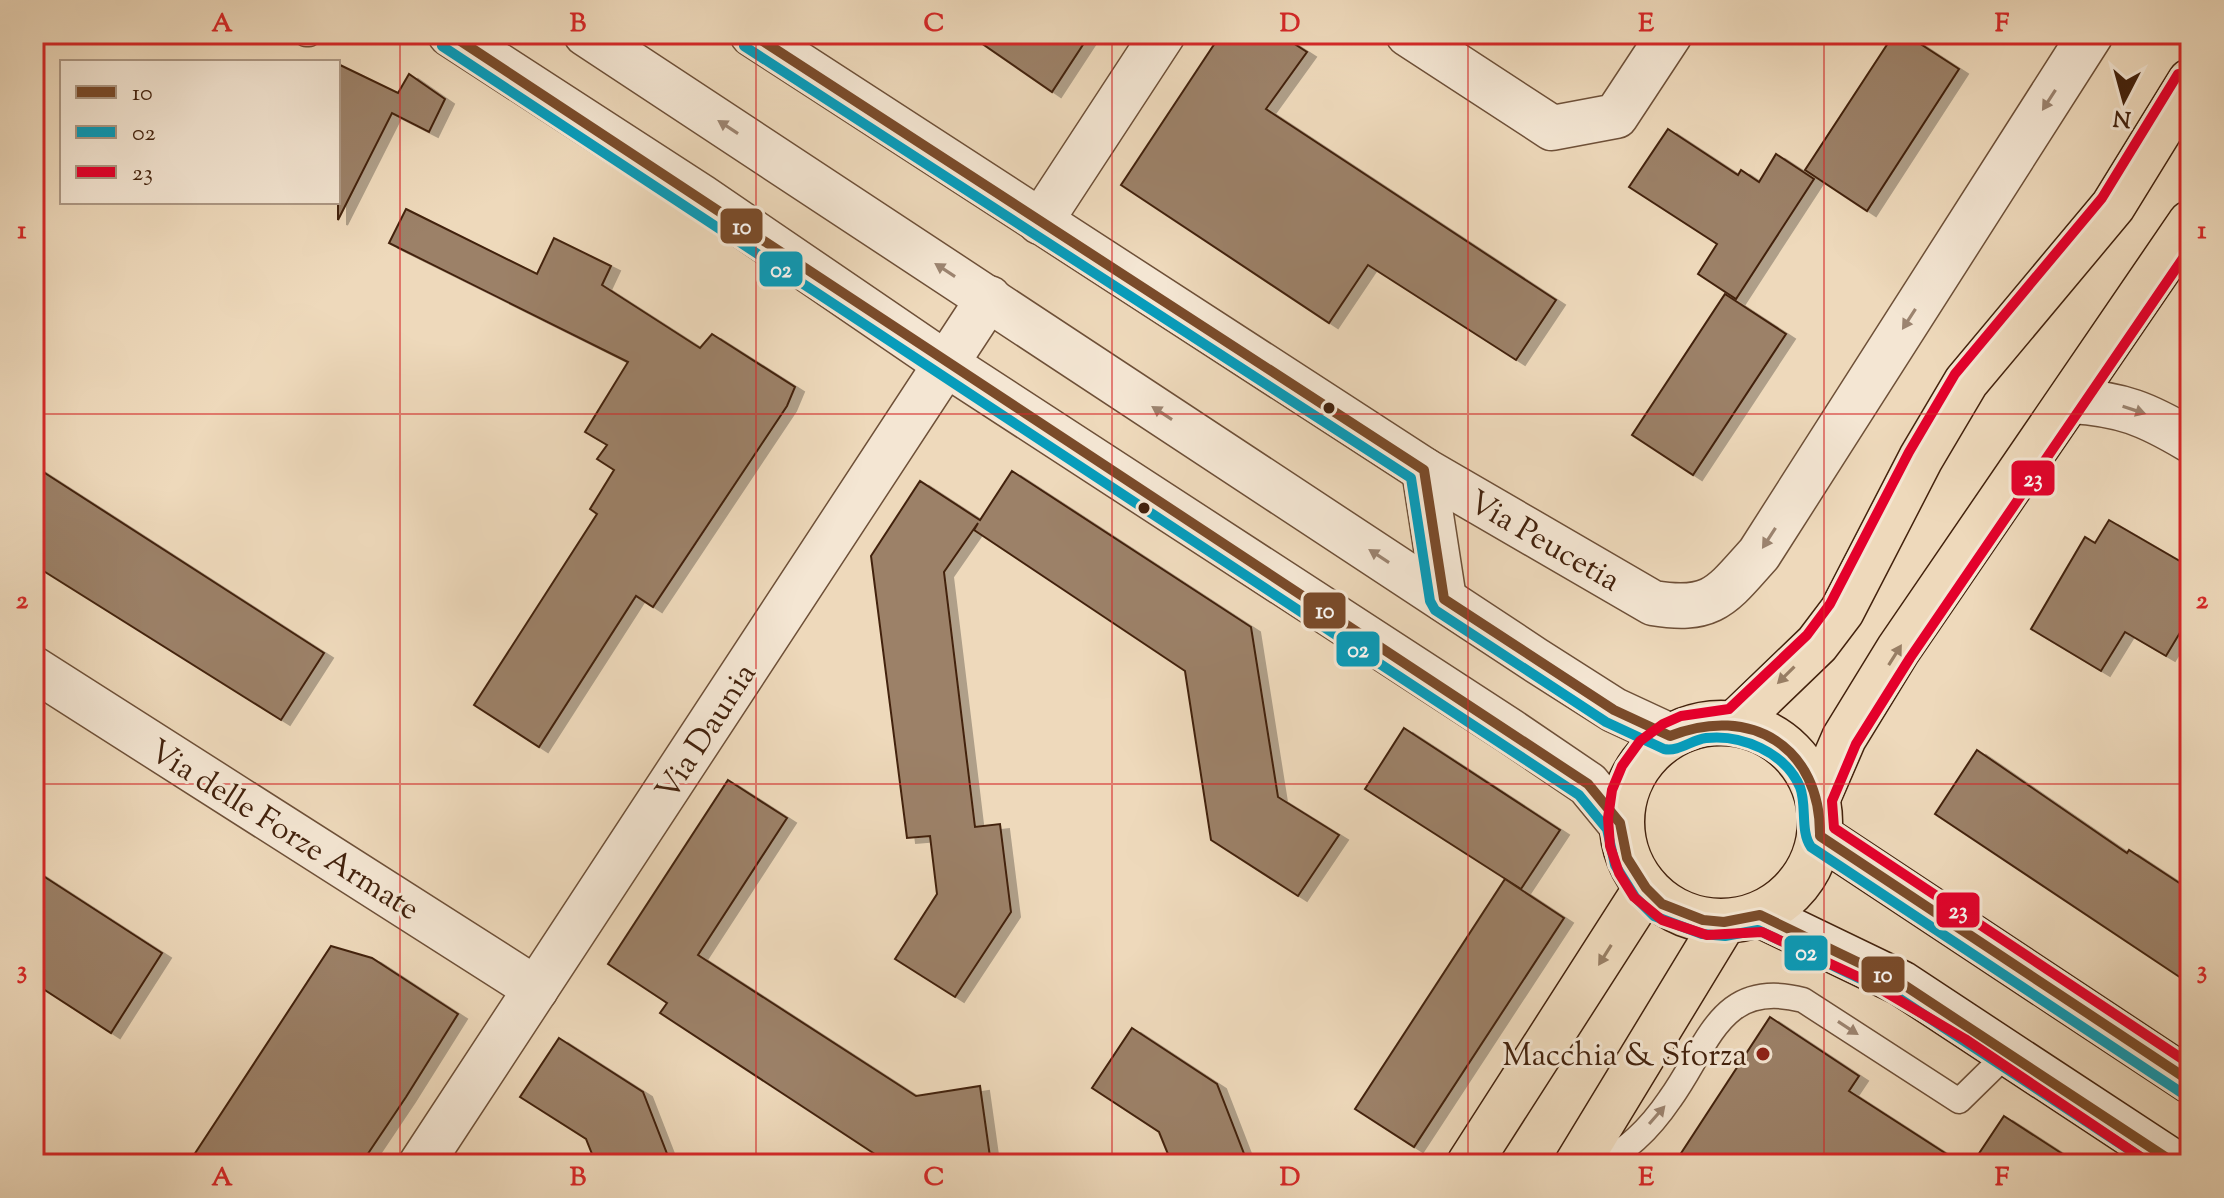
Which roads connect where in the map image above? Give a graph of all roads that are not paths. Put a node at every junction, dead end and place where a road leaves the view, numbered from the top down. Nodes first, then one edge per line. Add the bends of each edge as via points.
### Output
1 (450, 34) edge
2 (586, 34) edge
3 (752, 34) edge
4 (1163, 34) edge
5 (1408, 34) edge
6 (1670, 34) edge
7 (2091, 34) edge
8 (2190, 81) edge
9 (1040, 222) junction
10 (2190, 223) edge
11 (989, 298) junction
12 (946, 364) junction
13 (2071, 401) junction
14 (2190, 440) edge
15 (1424, 470) junction
16 (1444, 599) junction
17 (34, 669) edge
18 (1735, 723) junction
19 (1670, 736) junction
20 (1819, 817) junction
21 (1620, 823) junction
22 (1646, 888) junction
23 (1742, 918) junction
24 (536, 989) junction
25 (2009, 1052) junction
26 (2190, 1081) edge
27 (421, 1164) edge
28 (1469, 1164) edge
29 (1577, 1164) edge
30 (1598, 1164) edge
31 (2176, 1164) edge

1 - 12 street
11 -> 2 street
3 - 9 street, Via Peucetia
4 - 9 street
5 - 6 street via 1552,128 1616,116
7 -> 15 street, Via Peucetia via 1759,554 1722,595 1685,608 1653,603
8 -> 18 main road via 2113,206 1966,382 1842,611 1817,644
9 - 15 street, Via Peucetia
10 - 13 main road
11 - 12 street, Via Daunia
16 -> 11 street
12 - 21 street via 1588,784
12 - 24 street, Via Daunia
13 -> 14 street via 2113,404 2146,414
20 -> 13 main road via 1844,738 1898,650
15 - 16 street
16 - 19 street via 1614,710
17 - 24 street, Via delle Forze Armate
18 - 19 main road via 1701,724
18 - 20 main road via 1788,748 1807,771
19 - 21 main road via 1644,758 1626,788
20 - 23 main road via 1810,869 1789,896
20 - 26 street
21 - 22 main road via 1627,858
22 - 23 main road via 1681,914
22 -> 28 main road
23 - 25 street via 1901,983
23 - 29 main road
24 - 27 street, Via Daunia
30 -> 25 lane via 1624,1152 1670,1100 1720,1020 1755,996 1783,994 1803,1000 1959,1101
25 - 31 street

